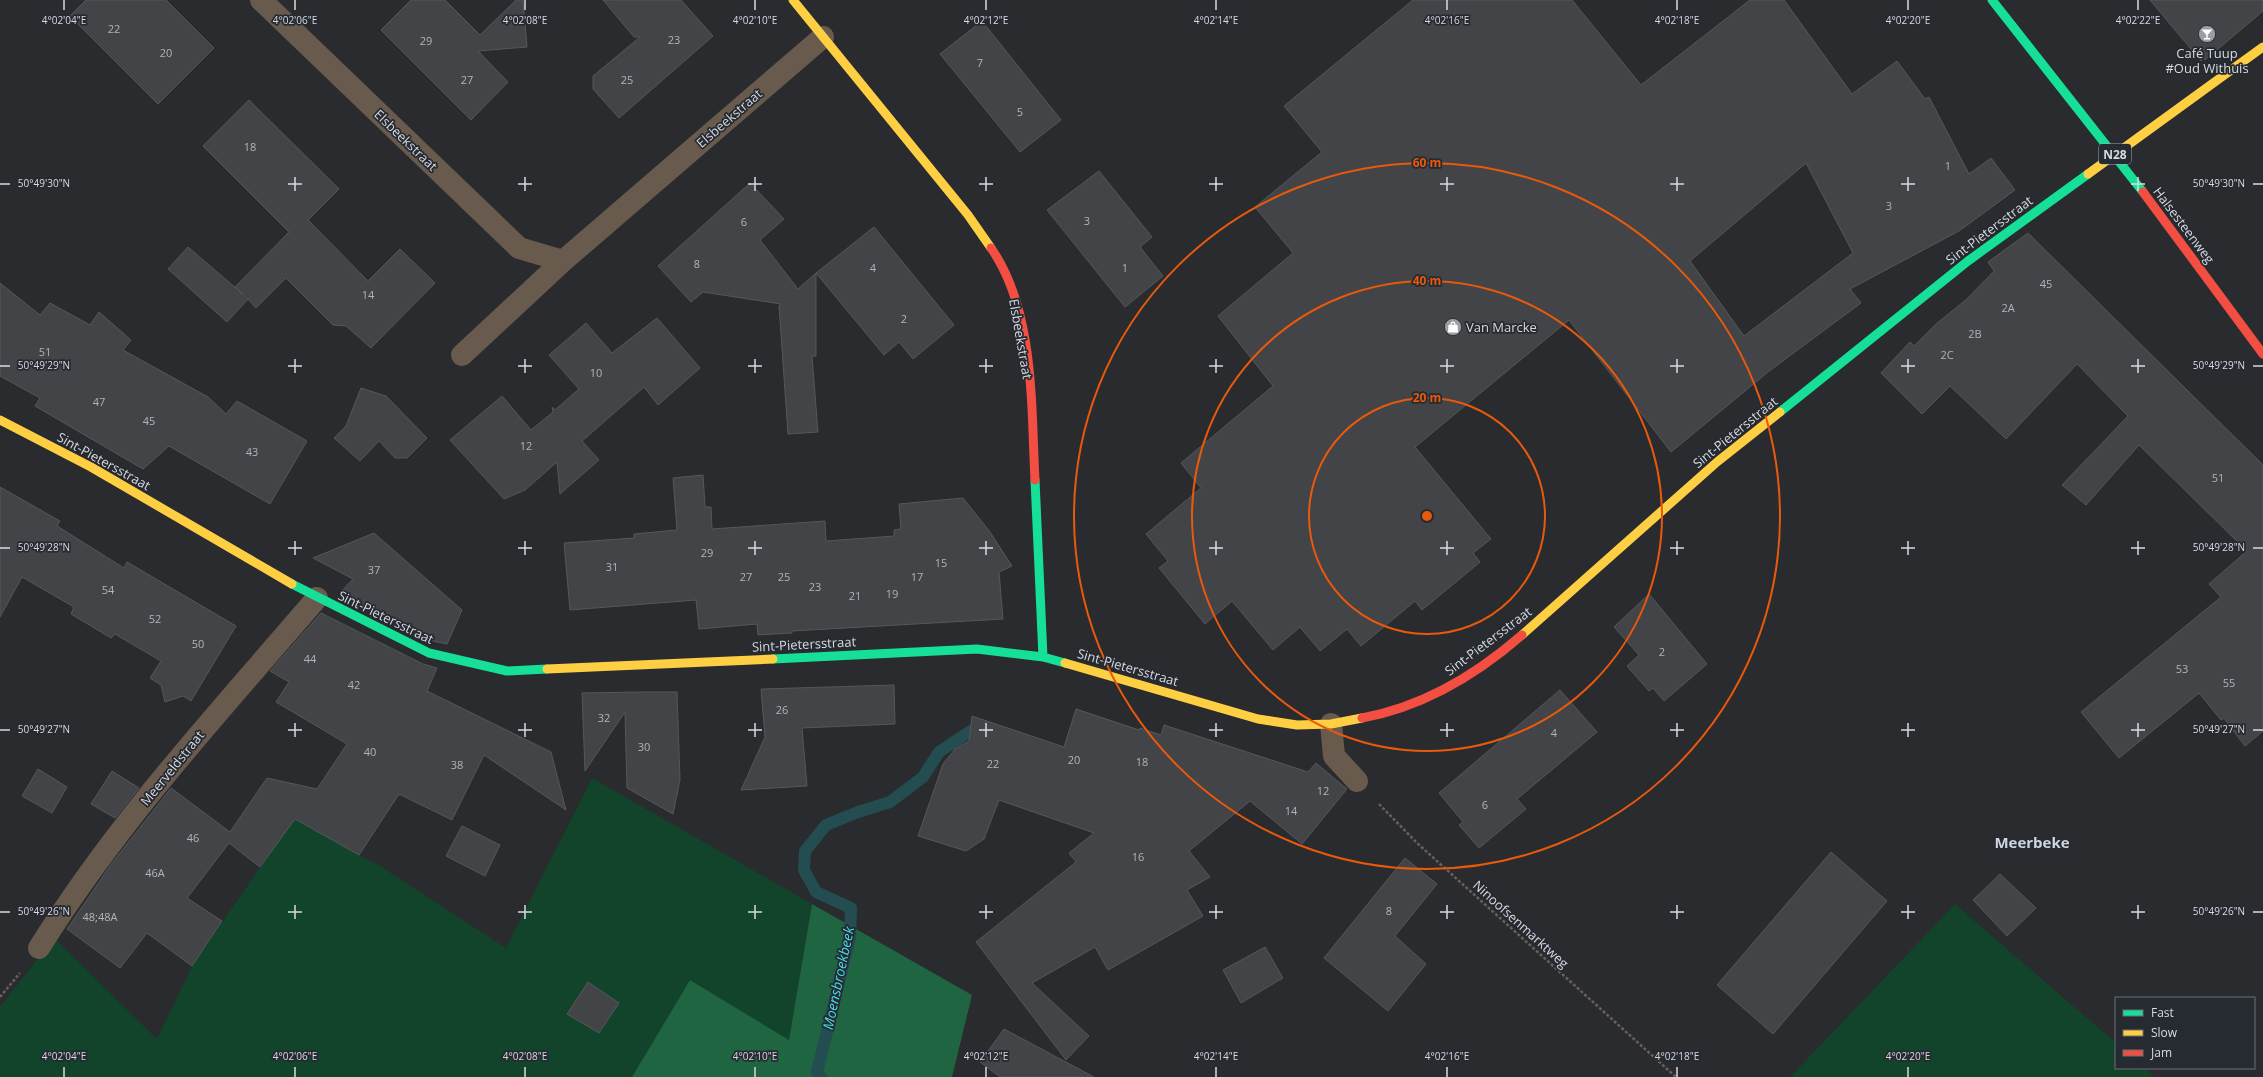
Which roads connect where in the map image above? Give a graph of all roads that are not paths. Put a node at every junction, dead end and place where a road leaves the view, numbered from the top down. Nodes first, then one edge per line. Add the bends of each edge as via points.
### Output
1 (262, 0) edge
2 (793, 0) edge
3 (1992, 0) edge
4 (824, 37) junction
5 (2263, 47) edge
6 (2115, 154) junction
7 (562, 261) junction
8 (2263, 354) edge
9 (462, 356) dead end
10 (0, 420) edge
11 (317, 598) junction
12 (1043, 657) junction
13 (1331, 724) junction
14 (1356, 780) road end
15 (39, 948) dead end

1 - 7 street, Elsbeekstraat via 519,248
2 - 4 street, Elsbeekstraat
3 - 6 street, Halsesteenweg / N28
4 - 7 street, Elsbeekstraat
4 - 12 street, Elsbeekstraat via 968,215 995,254 1017,302 1030,378
5 - 6 street, Sint-Pietersstraat
6 - 8 street, Halsesteenweg / N28
6 - 13 street, Sint-Pietersstraat via 1968,261 1717,462 1518,638 1481,666 1444,690 1389,713
7 - 9 street, Elsbeekstraat
10 - 11 street, Sint-Pietersstraat via 91,467 271,574
11 - 12 street, Sint-Pietersstraat via 429,653 507,671 976,649
11 - 15 street, Meerveldstraat via 186,750 101,856
12 - 13 street, Sint-Pietersstraat via 1258,719 1297,725
13 - 14 street via 1334,756

